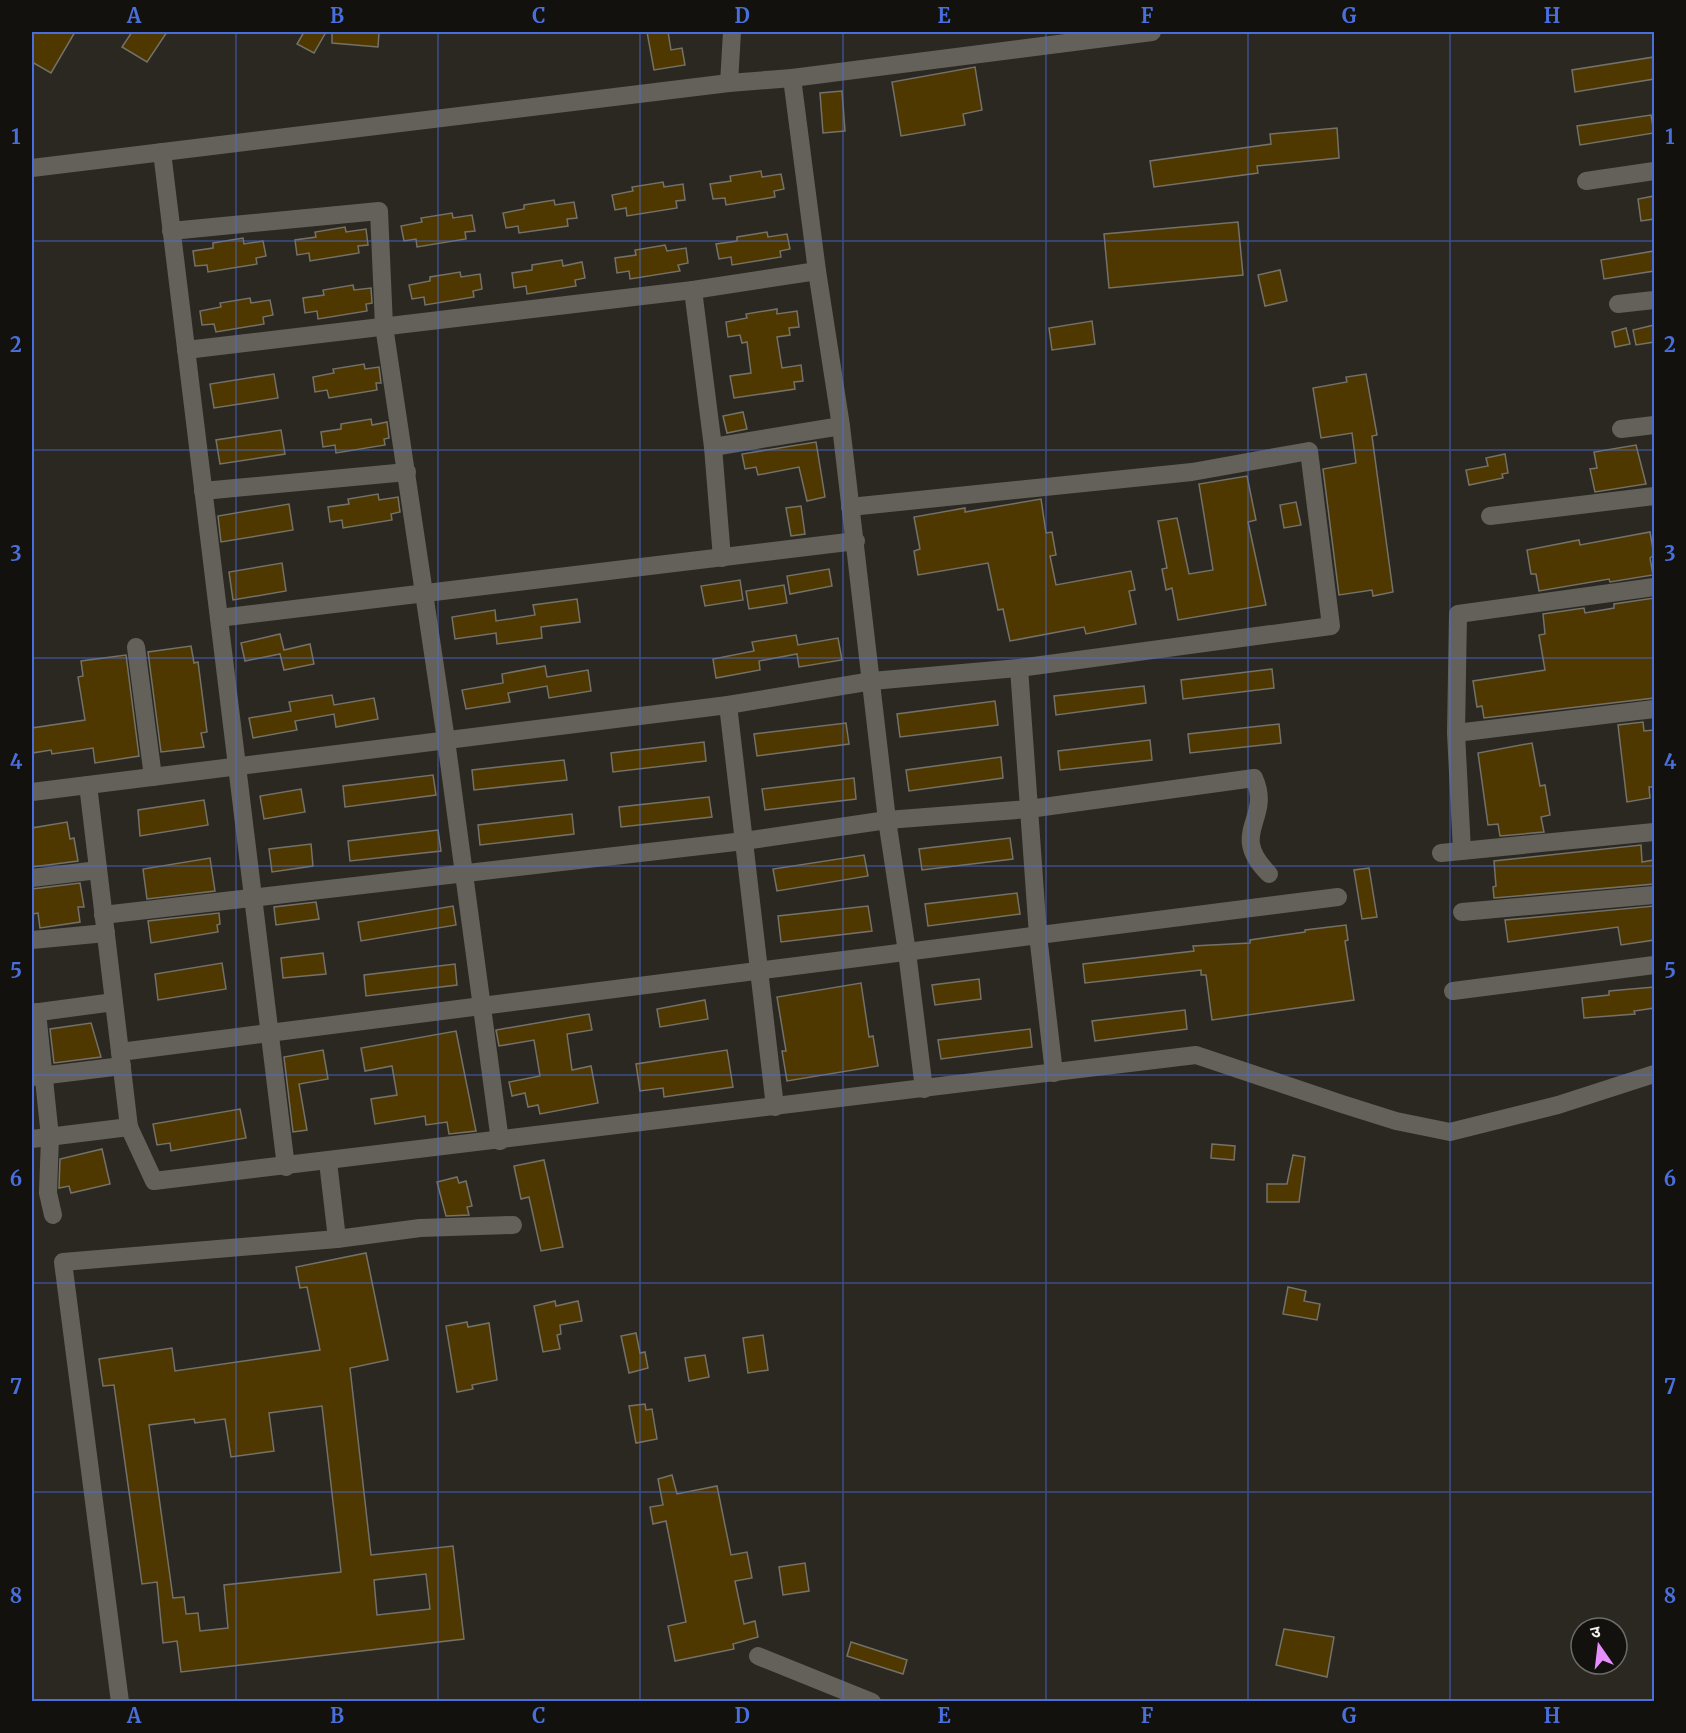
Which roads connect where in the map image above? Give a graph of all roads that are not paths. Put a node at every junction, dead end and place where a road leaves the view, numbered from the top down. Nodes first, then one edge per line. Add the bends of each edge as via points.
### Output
1 (732, 32) edge
2 (1152, 32) edge
3 (792, 78) junction
4 (729, 83) junction
5 (162, 152) junction
6 (32, 168) edge
7 (1654, 171) edge
8 (1586, 181) dead end
9 (171, 231) junction
10 (817, 272) junction
11 (693, 290) junction
12 (1654, 300) edge
13 (1618, 304) dead end
14 (384, 326) junction
15 (186, 350) junction
16 (1654, 425) edge
17 (841, 426) junction
18 (1621, 429) dead end
19 (712, 447) junction
20 (407, 472) junction
21 (203, 491) junction
22 (1654, 496) edge
23 (850, 507) junction
24 (1490, 516) dead end
25 (856, 541) junction
26 (722, 558) junction
27 (1654, 587) edge
28 (425, 593) junction
29 (219, 618) junction
30 (136, 647) dead end
31 (1019, 668) junction
32 (872, 681) junction
33 (728, 705) junction
34 (1654, 709) edge
35 (1456, 733) junction
36 (446, 740) junction
37 (238, 765) junction
38 (153, 777) junction
39 (88, 785) junction
40 (32, 792) edge
41 (1029, 809) junction
42 (886, 820) junction
43 (1654, 832) edge
44 (744, 842) junction
45 (1462, 851) junction
46 (1442, 853) dead end
47 (98, 870) junction
48 (465, 872) junction
49 (1269, 874) dead end
50 (32, 878) edge
51 (1654, 895) edge
52 (253, 897) junction
53 (1338, 897) dead end
54 (1462, 912) dead end
55 (104, 915) junction
56 (106, 933) junction
57 (1038, 935) junction
58 (32, 940) edge
59 (907, 952) junction
60 (1654, 965) edge
61 (761, 970) junction
62 (1453, 991) dead end
63 (114, 1002) junction
64 (483, 1006) junction
65 (34, 1013) edge
66 (270, 1033) junction
67 (121, 1059) junction
68 (1054, 1073) junction
69 (1654, 1074) edge
70 (38, 1076) edge
71 (924, 1089) junction
72 (775, 1107) junction
73 (129, 1127) junction
74 (50, 1137) junction
75 (32, 1139) edge
76 (500, 1141) junction
77 (328, 1162) junction
78 (286, 1167) junction
79 (53, 1215) dead end
80 (513, 1226) dead end
81 (337, 1239) junction
82 (758, 1656) dead end
83 (120, 1701) edge
84 (872, 1701) edge

1 - 4 street
2 - 3 street
3 - 4 street
3 - 10 street
4 - 5 street
5 - 6 street
5 - 9 street
7 - 8 street
9 - 14 street via 379,211
9 - 15 street
10 - 11 street
10 - 17 street
11 - 14 street
11 - 19 street
12 - 13 street
14 - 15 street
14 - 20 street
15 - 21 street
16 - 18 street
17 - 19 street
17 - 23 street
19 - 26 street
20 - 21 street
20 - 28 street
21 - 29 street
22 - 24 street
23 - 25 street
23 - 31 street via 1192,471 1309,451 1331,626
25 - 26 street
25 - 32 street
26 - 28 street
27 - 35 street via 1458,614
28 - 29 street
28 - 36 street
29 - 37 street
30 - 38 street
31 - 32 street
31 - 41 street
32 - 33 street
32 - 42 street
33 - 36 street
33 - 44 street
34 - 35 street
35 - 45 street
36 - 37 street
36 - 48 street
37 - 38 street
37 - 52 street
38 - 39 street
39 - 40 street
39 - 47 street
41 - 42 street
41 - 49 street via 1254,778 1258,804 1249,846
41 - 57 street
42 - 44 street
42 - 59 street
43 - 45 street
44 - 48 street
44 - 61 street
45 - 46 street
47 - 50 street
47 - 55 street
48 - 52 street
48 - 64 street
51 - 54 street
52 - 55 street
52 - 66 street
53 - 57 street
55 - 56 street
56 - 58 street
56 - 63 street
57 - 59 street
57 - 68 street
59 - 61 street
59 - 71 street
60 - 62 street
61 - 64 street
61 - 72 street
63 - 65 street
63 - 67 street
64 - 66 street
64 - 76 street
65 - 70 street
66 - 67 street
66 - 78 street
67 - 70 street
67 - 73 street
68 - 69 street via 1196,1055 1396,1121 1450,1132 1558,1105
68 - 71 street
70 - 74 street
71 - 72 street
72 - 76 street
73 - 74 street
73 - 78 street via 154,1181
74 - 75 street
74 - 79 street via 48,1193
76 - 77 street
77 - 78 street
77 - 81 street
80 - 81 street via 420,1228
81 - 83 street via 63,1262
82 - 84 street

